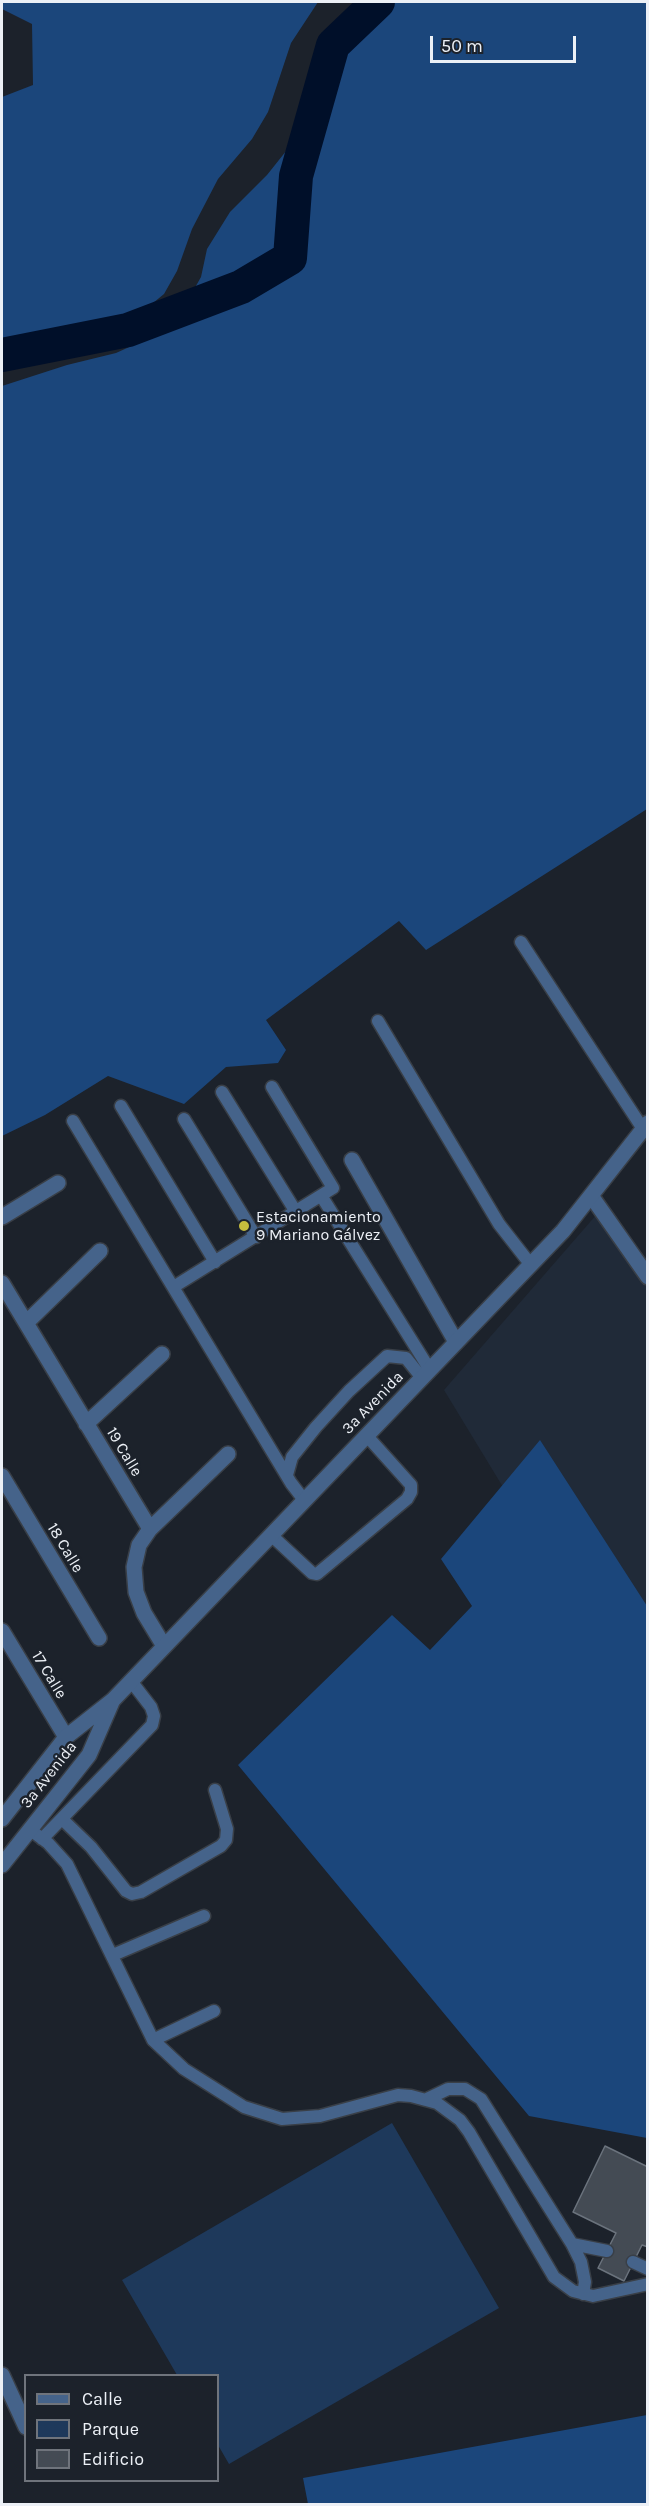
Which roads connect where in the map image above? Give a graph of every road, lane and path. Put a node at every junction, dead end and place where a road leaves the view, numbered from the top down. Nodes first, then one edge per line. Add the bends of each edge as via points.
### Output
1 (520, 942) dead end
2 (378, 1021) dead end
3 (272, 1088) dead end
4 (222, 1092) dead end
5 (121, 1106) dead end
6 (184, 1119) dead end
7 (73, 1121) dead end
8 (645, 1126) edge
9 (352, 1160) dead end
10 (58, 1183) dead end
11 (322, 1197) junction
12 (592, 1197) junction
13 (296, 1212) junction
14 (2, 1217) edge
15 (256, 1237) junction
16 (100, 1251) dead end
17 (215, 1262) junction
18 (531, 1265) junction
19 (648, 1276) edge
20 (2, 1283) edge
21 (175, 1287) junction
22 (26, 1323) junction
23 (456, 1342) junction
24 (162, 1354) dead end
25 (426, 1374) junction
26 (86, 1424) junction
27 (367, 1436) junction
28 (228, 1454) dead end
29 (2, 1476) edge
30 (287, 1476) junction
31 (304, 1500) junction
32 (150, 1529) junction
33 (271, 1535) junction
34 (2, 1631) edge
35 (99, 1638) dead end
36 (164, 1646) junction
37 (131, 1681) junction
38 (113, 1700) junction
39 (66, 1737) junction
40 (215, 1791) dead end
41 (2, 1819) edge
42 (63, 1820) junction
43 (29, 1829) junction
44 (42, 1839) junction
45 (2, 1865) edge
46 (204, 1916) dead end
47 (113, 1955) junction
48 (214, 2011) dead end
49 (153, 2040) junction
50 (427, 2099) junction
51 (572, 2244) junction
52 (607, 2251) dead end
53 (633, 2262) dead end
54 (648, 2269) edge
55 (648, 2284) edge
56 (583, 2294) junction
57 (2, 2375) edge
58 (24, 2423) edge

1 - 8 lane
2 - 18 lane via 499,1224
3 - 11 lane via 333,1185
4 - 13 lane
5 - 17 lane
6 - 15 lane
7 - 21 lane
8 - 12 street, 3a Avenida
9 - 23 street
10 - 14 street
11 - 13 lane
11 - 25 lane
12 - 18 street, 3a Avenida
12 - 19 street
13 - 15 lane
15 - 17 lane
16 - 22 street
17 - 21 lane
18 - 23 street, 3a Avenida
20 - 22 street, 19 Calle
21 - 30 lane
22 - 26 street, 19 Calle
23 - 25 street, 3a Avenida
24 - 26 street
25 - 27 street, 3a Avenida
25 - 30 lane via 406,1358 387,1356 316,1427 292,1457
26 - 32 street, 19 Calle
27 - 31 street, 3a Avenida
27 - 33 lane via 411,1485 407,1499 317,1574
28 - 32 street
29 - 35 street, 18 Calle
30 - 31 lane
31 - 33 street, 3a Avenida
32 - 36 street via 140,1545 134,1584 144,1613
33 - 36 street, 3a Avenida
34 - 39 street, 17 Calle
36 - 37 street, 3a Avenida
37 - 38 street, 3a Avenida
37 - 42 lane via 151,1707 152,1725
38 - 39 street, 3a Avenida
38 - 43 street, 3a Avenida via 89,1755
39 - 41 street, 3a Avenida
40 - 42 lane via 227,1829 226,1840 132,1894
42 - 44 lane
43 - 44 lane
43 - 45 street, 3a Avenida
44 - 47 lane via 67,1864
46 - 47 lane
47 - 49 lane
48 - 49 lane
49 - 50 lane via 183,2070 244,2107 269,2116 308,2118 398,2095
50 - 51 lane via 448,2089 465,2089 481,2099
50 - 56 lane via 449,2111 469,2132 554,2277
51 - 52 lane
51 - 56 lane via 581,2262
53 - 54 lane
55 - 56 lane via 604,2295
57 - 58 street

